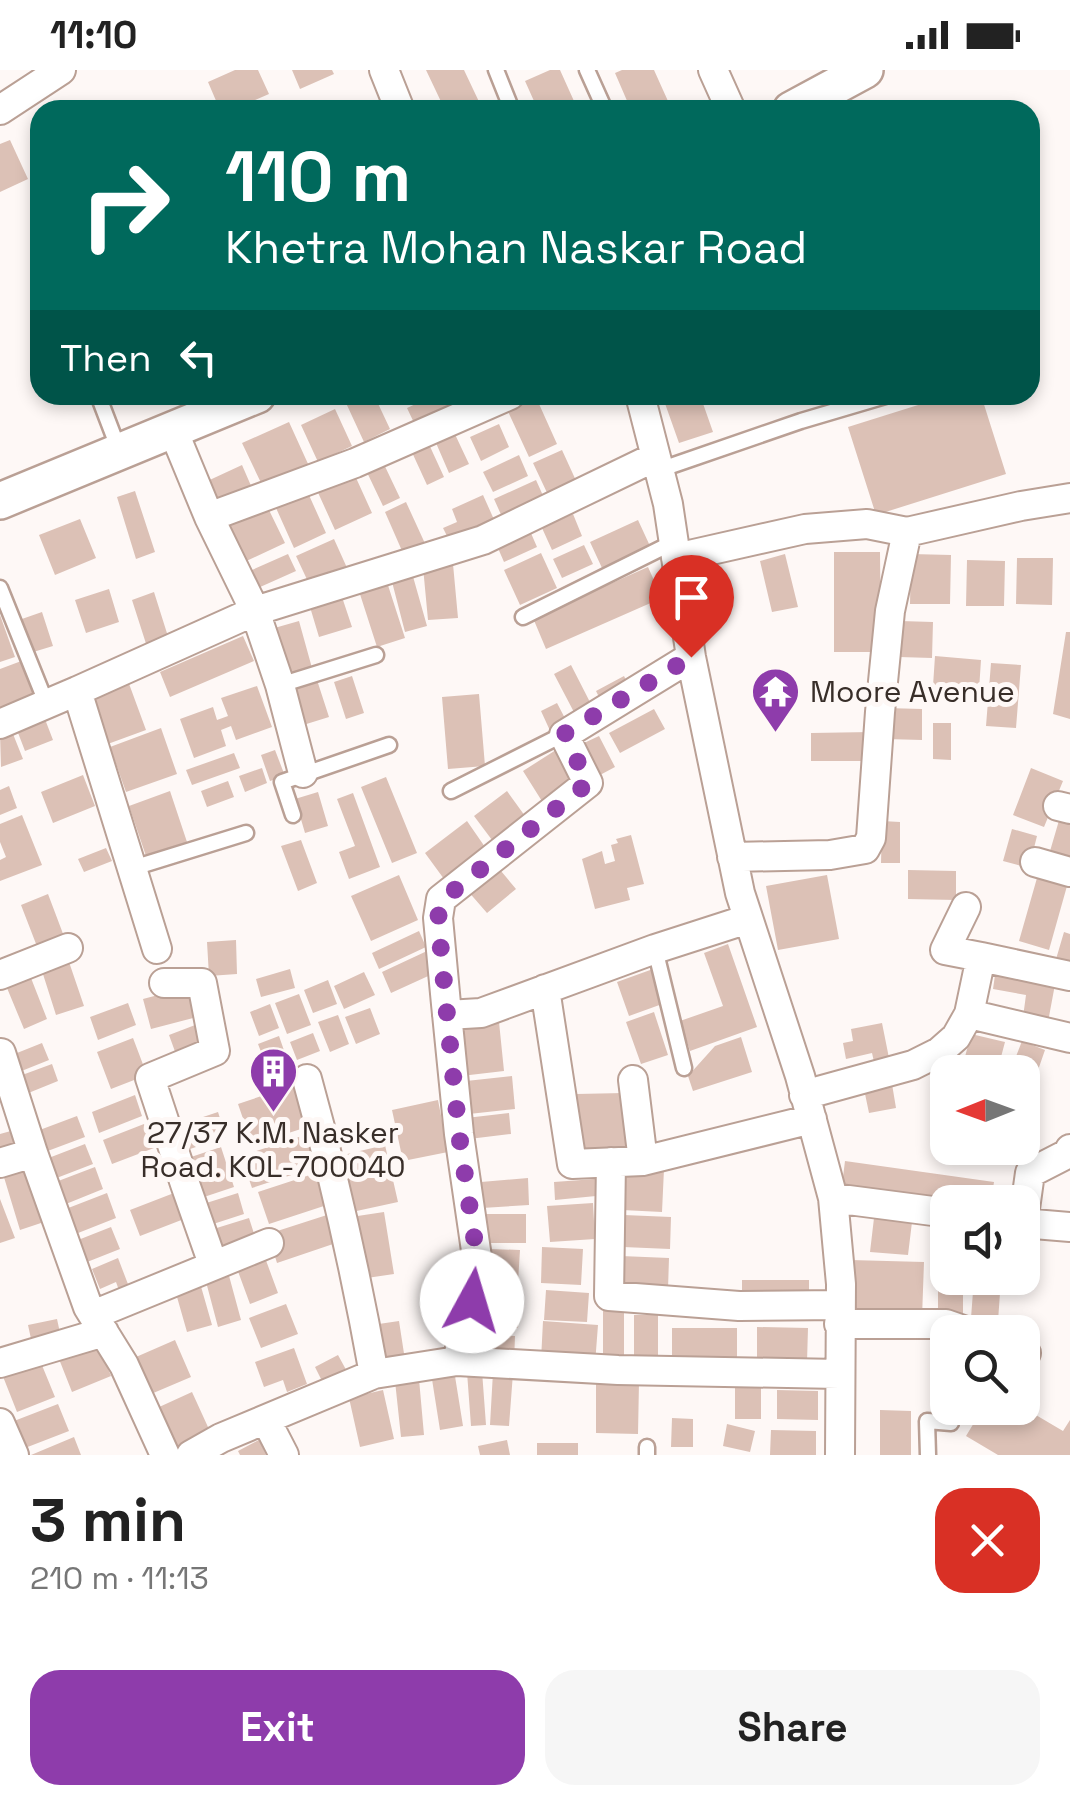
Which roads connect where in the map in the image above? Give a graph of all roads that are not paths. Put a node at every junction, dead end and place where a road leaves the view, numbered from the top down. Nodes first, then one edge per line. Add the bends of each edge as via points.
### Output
1 (384, 70) edge
2 (496, 70) edge
3 (587, 70) edge
4 (713, 70) edge
5 (864, 70) edge
6 (56, 71) edge
7 (396, 100) edge
8 (508, 100) edge
9 (600, 100) edge
10 (726, 100) edge
11 (809, 100) edge
12 (0, 110) edge
13 (102, 405) edge
14 (233, 405) edge
15 (487, 405) edge
16 (642, 405) edge
17 (855, 405) edge
18 (172, 430) junction
19 (120, 452) junction
20 (657, 463) junction
21 (1070, 498) edge
22 (0, 502) edge
23 (209, 516) junction
24 (906, 532) junction
25 (675, 550) junction
26 (0, 588) edge
27 (255, 611) junction
28 (523, 617) dead end
29 (376, 655) dead end
30 (691, 657) junction
31 (280, 685) junction
32 (76, 691) junction
33 (47, 705) junction
34 (0, 724) edge
35 (569, 732) junction
36 (389, 745) dead end
37 (303, 774) junction
38 (451, 791) dead end
39 (294, 815) dead end
40 (246, 833) dead end
41 (732, 857) junction
42 (1036, 862) dead end
43 (133, 868) junction
44 (1070, 872) edge
45 (966, 908) dead end
46 (748, 919) junction
47 (68, 948) dead end
48 (157, 949) dead end
49 (655, 949) junction
50 (981, 957) junction
51 (0, 975) edge
52 (1070, 976) edge
53 (164, 983) dead end
54 (545, 989) junction
55 (448, 1014) junction
56 (970, 1014) junction
57 (1070, 1038) edge
58 (2, 1053) edge
59 (684, 1068) dead end
60 (307, 1078) dead end
61 (633, 1080) dead end
62 (808, 1107) junction
63 (1070, 1149) edge
64 (33, 1153) junction
65 (643, 1161) junction
66 (611, 1162) junction
67 (0, 1163) edge
68 (1028, 1185) edge
69 (833, 1198) junction
70 (930, 1211) edge
71 (1040, 1224) edge
72 (1070, 1227) edge
73 (269, 1244) dead end
74 (213, 1264) junction
75 (840, 1314) junction
76 (930, 1322) edge
77 (98, 1323) junction
78 (457, 1361) junction
79 (0, 1363) edge
80 (374, 1374) junction
81 (840, 1374) junction
82 (266, 1420) junction
83 (930, 1421) edge
84 (0, 1422) edge
85 (14, 1455) edge
86 (165, 1455) edge
87 (191, 1455) edge
88 (284, 1455) edge
89 (840, 1455) edge
90 (928, 1455) edge

1 - 7 street
2 - 8 lane
3 - 9 lane
4 - 10 street
5 - 11 street
6 - 12 street
13 - 19 lane
14 - 18 street
15 - 23 street
16 - 20 street
17 - 20 lane
18 - 19 street
18 - 23 street
19 - 22 street
20 - 25 street
20 - 27 street via 483,540
21 - 24 street
23 - 27 street
24 - 25 street via 867,524 806,528
24 - 41 street via 890,611 872,838 866,849 830,856
25 - 28 lane
25 - 30 street
26 - 33 lane
27 - 31 street
27 - 32 street
29 - 31 lane
30 - 35 street
30 - 41 street
31 - 37 street
32 - 33 street
32 - 43 street
33 - 34 street
35 - 38 lane
35 - 55 street via 564,734 588,783 442,900
36 - 37 lane
37 - 39 lane via 282,782
40 - 43 lane
41 - 46 street
42 - 44 street
43 - 48 street
45 - 50 street via 945,950
46 - 49 street
46 - 62 street
47 - 51 street
49 - 54 street
49 - 59 lane
50 - 52 street
50 - 56 street
53 - 74 street via 202,983 214,1051 150,1078
54 - 55 street via 480,1013
54 - 66 street via 572,1164
55 - 78 street via 479,1271
56 - 57 street
56 - 62 street via 938,1052
58 - 64 street
60 - 80 street
61 - 65 street
62 - 65 street
62 - 69 street
63 - 68 street via 1030,1173
64 - 67 street
64 - 77 street
65 - 66 street
66 - 75 street via 609,1296
69 - 70 street
69 - 75 street
71 - 72 street
73 - 74 street
74 - 77 street
75 - 76 street
75 - 81 street
77 - 79 street
77 - 86 street
78 - 80 street
78 - 81 street
80 - 82 street
81 - 89 street
82 - 87 street
82 - 88 street
83 - 90 lane
84 - 85 street

